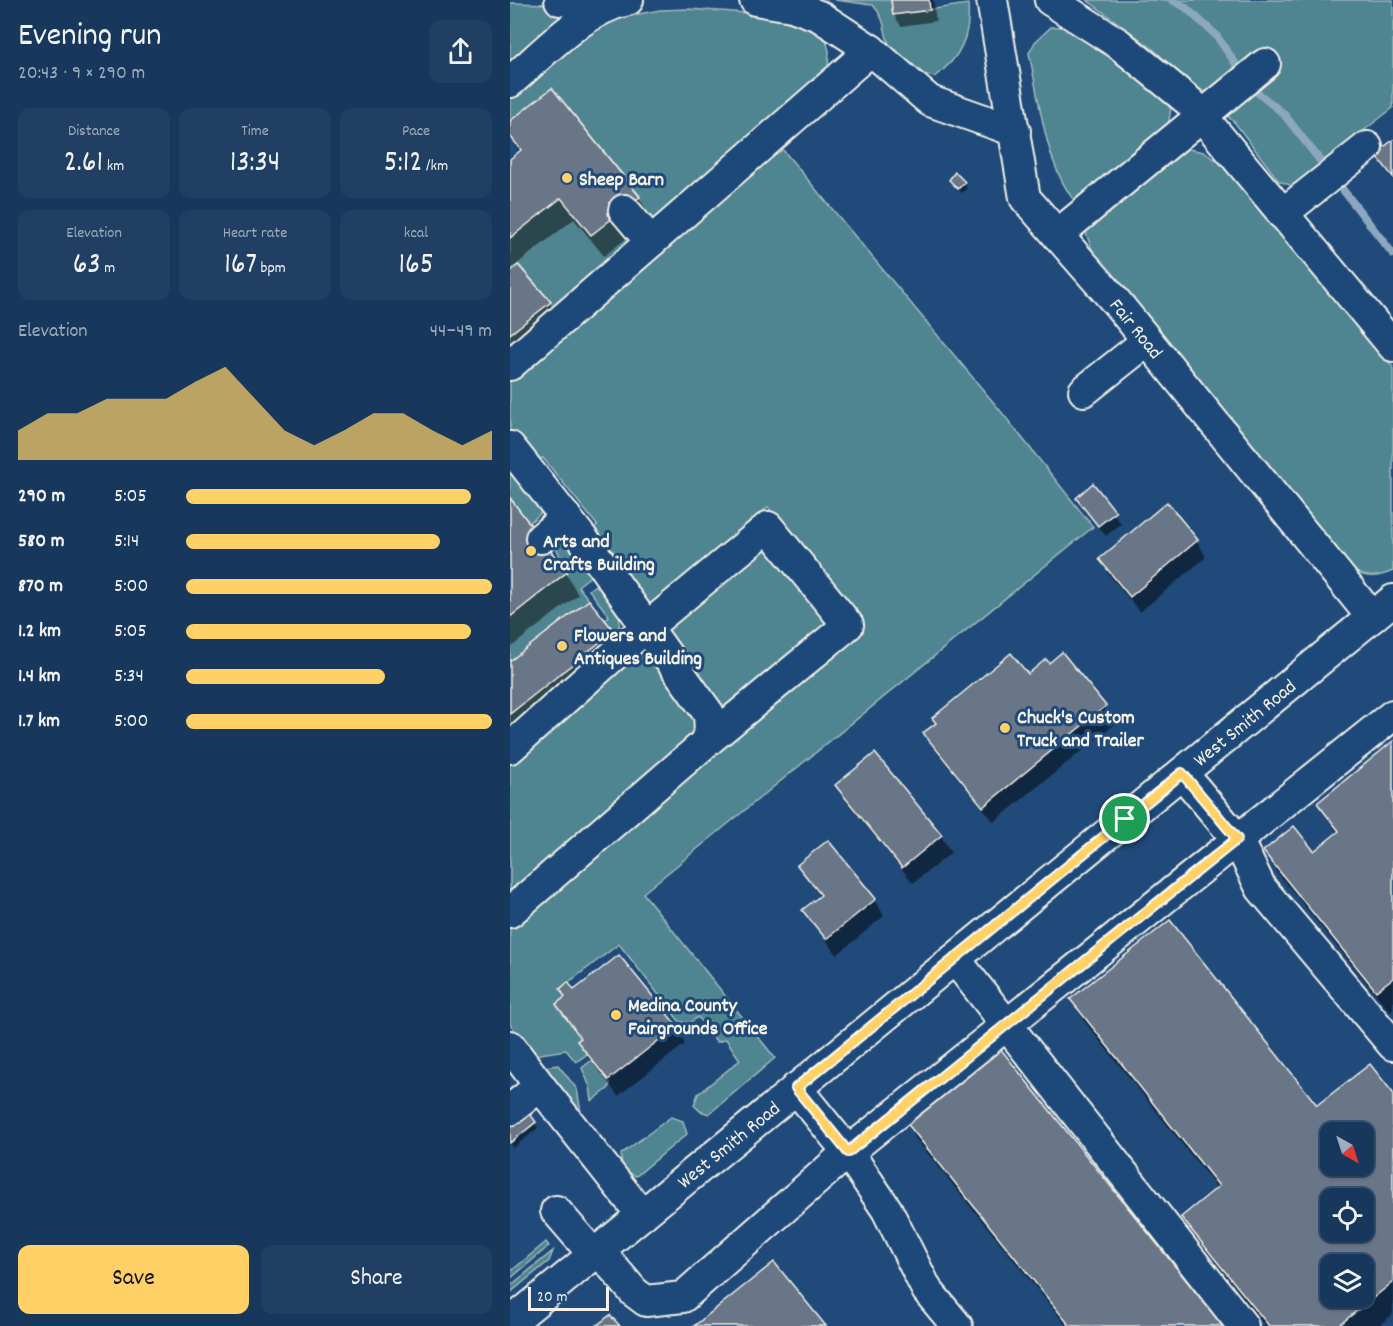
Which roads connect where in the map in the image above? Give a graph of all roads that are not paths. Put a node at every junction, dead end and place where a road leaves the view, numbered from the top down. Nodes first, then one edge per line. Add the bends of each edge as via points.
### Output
1 (560, 0) edge
2 (755, 0) edge
3 (992, 0) edge
4 (1059, 2) edge
5 (617, 3) edge
6 (871, 50) junction
7 (1265, 64) dead end
8 (510, 81) edge
9 (1202, 116) junction
10 (1015, 131) junction
11 (1367, 147) dead end
12 (624, 210) dead end
13 (1282, 214) junction
14 (1057, 235) junction
15 (651, 242) junction
16 (1147, 341) junction
17 (1393, 346) edge
18 (510, 365) edge
19 (1084, 391) dead end
20 (510, 447) edge
21 (566, 517) junction
22 (541, 538) dead end
23 (1385, 612) edge
24 (647, 627) junction
25 (1393, 715) edge
26 (704, 744) junction
27 (510, 748) edge
28 (1182, 773) junction
29 (1237, 839) junction
30 (510, 912) edge
31 (955, 959) junction
32 (1006, 1024) junction
33 (1393, 1045) edge
34 (510, 1046) edge
35 (540, 1086) junction
36 (796, 1088) junction
37 (510, 1110) edge
38 (848, 1152) junction
39 (556, 1211) dead end
40 (642, 1215) junction
41 (596, 1253) junction
42 (510, 1323) edge
43 (957, 1326) edge
44 (1243, 1326) edge

1 - 5 street
2 - 6 street via 806,10
3 - 10 street, Fair Road
4 - 9 street via 1173,87
5 - 8 street via 578,24
6 - 10 street via 930,101
6 - 15 street
7 - 9 street
9 - 13 street
9 - 14 street
10 - 14 street, Fair Road via 1025,198
11 - 13 street
12 - 15 street
13 - 17 street
14 - 16 street, Fair Road
15 - 18 street
16 - 19 street
16 - 23 street, Fair Road
20 - 21 street
21 - 22 street
21 - 24 street
23 - 28 street, West Smith Road
24 - 26 street via 709,714 710,731
24 - 26 street via 768,527 848,625
24 - 27 street
25 - 29 street
26 - 30 street
28 - 29 street
28 - 31 street, West Smith Road
29 - 32 street
29 - 33 street via 1261,888
31 - 32 street
31 - 36 street, West Smith Road
32 - 38 street
32 - 44 street
34 - 35 street
35 - 37 street
35 - 40 street
36 - 38 street
36 - 40 street, West Smith Road
38 - 41 street via 683,1297 646,1301
38 - 43 street via 887,1210 927,1290
39 - 41 street
40 - 41 street, West Smith Road
41 - 42 street, West Smith Road

